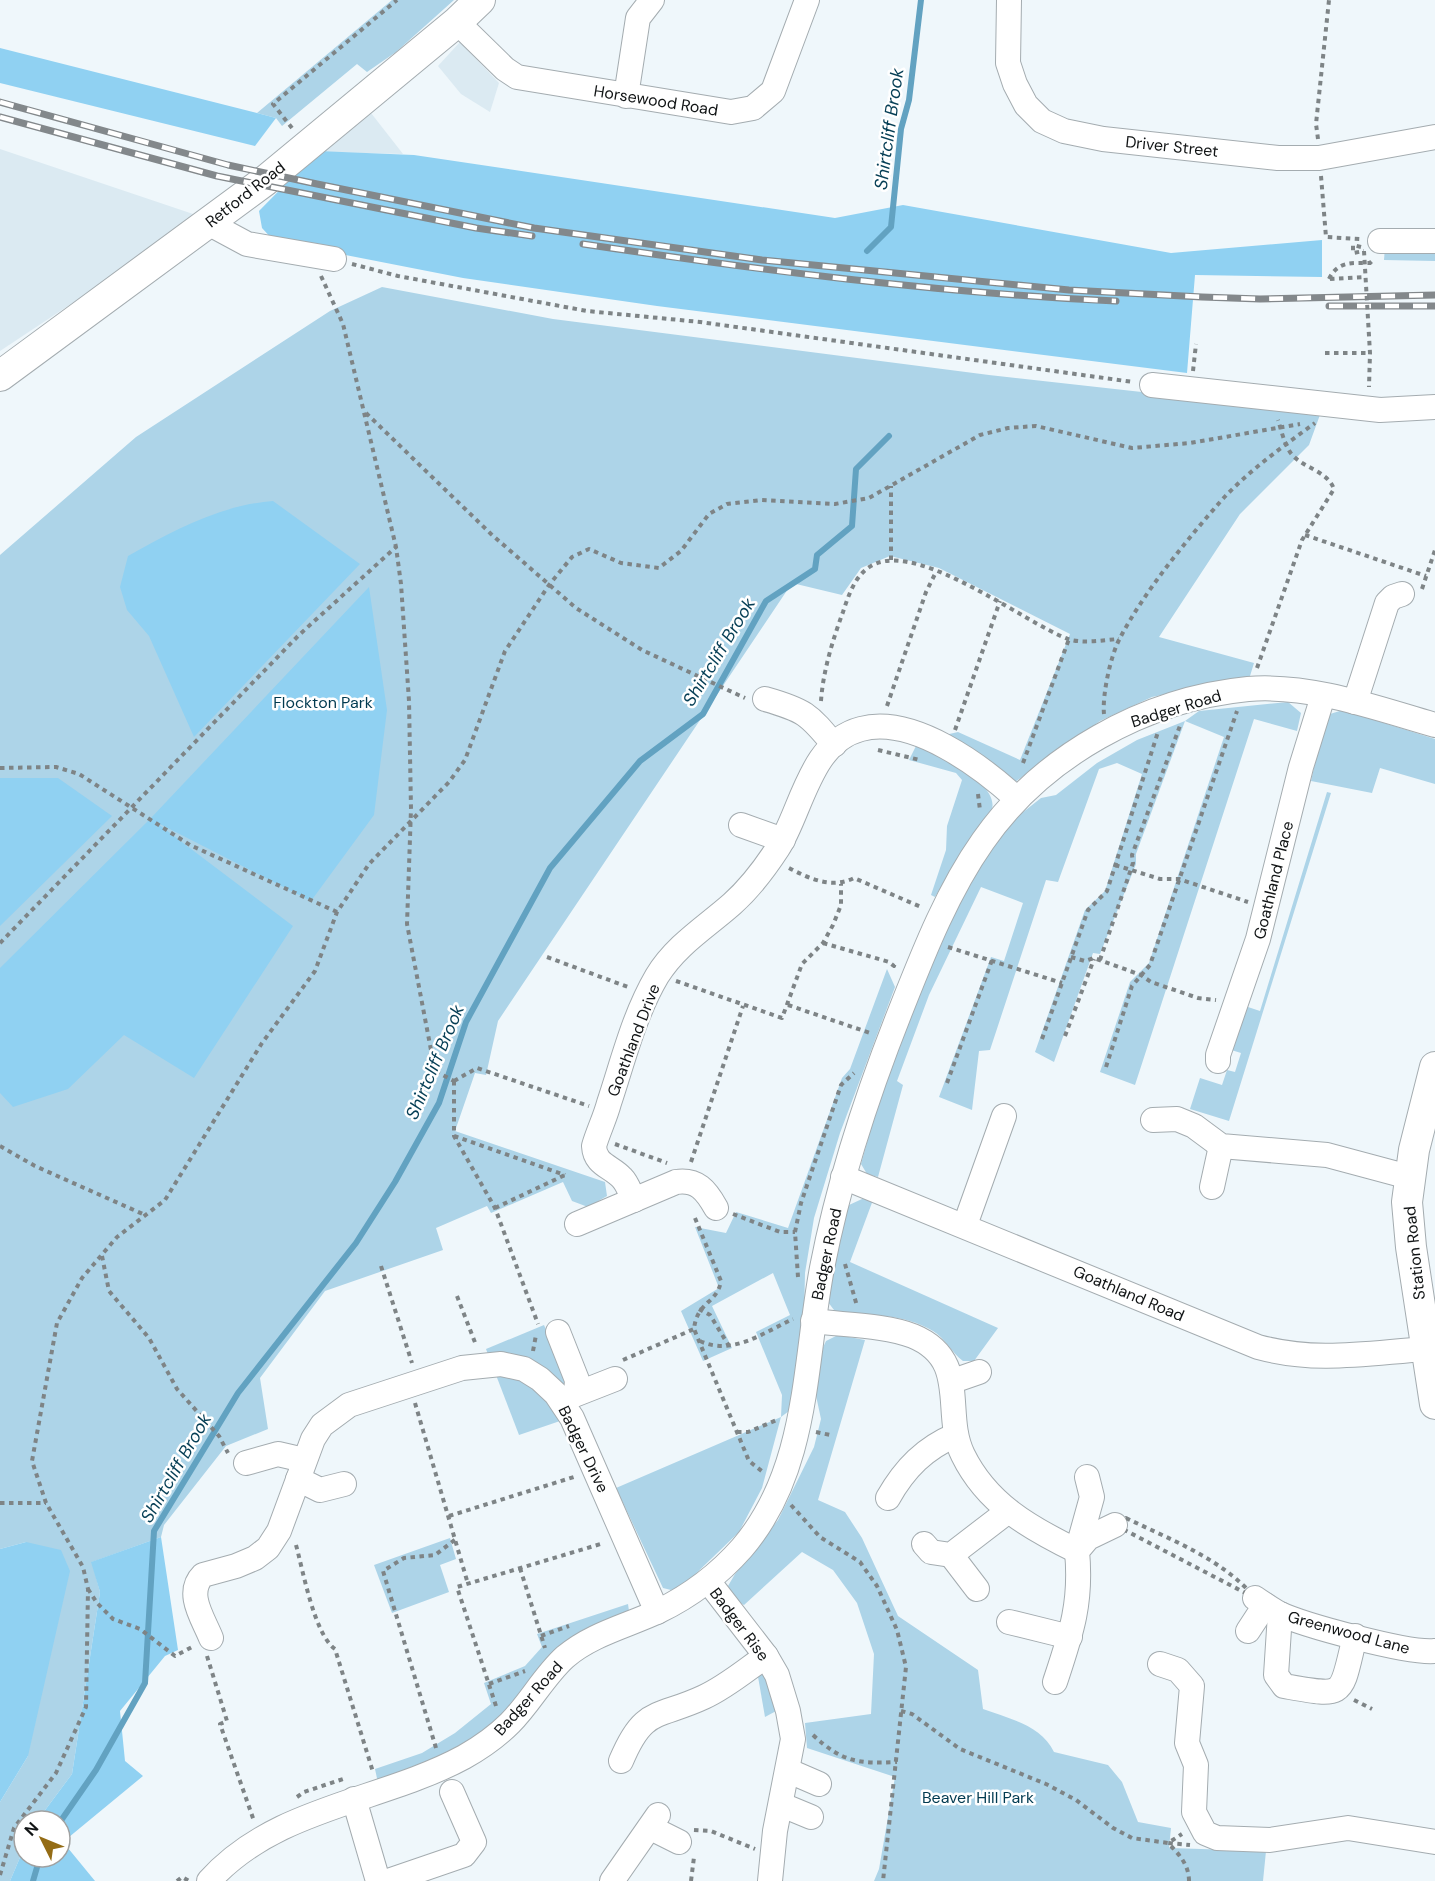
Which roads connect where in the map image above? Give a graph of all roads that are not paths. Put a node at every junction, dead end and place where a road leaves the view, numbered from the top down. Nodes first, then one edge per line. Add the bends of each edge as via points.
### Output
1 (480, 0) edge
2 (652, 0) edge
3 (807, 0) edge
4 (1009, 0) edge
5 (457, 22) junction
6 (627, 96) junction
7 (1435, 137) edge
8 (208, 223) junction
9 (1435, 241) edge
10 (1372, 246) road end
11 (334, 259) road end
12 (0, 375) edge
13 (1152, 385) road end
14 (1435, 407) edge
15 (1402, 594) road end
16 (1323, 696) junction
17 (765, 699) dead end
18 (1355, 702) junction
19 (1435, 725) edge
20 (834, 746) junction
21 (1017, 799) junction
22 (741, 825) dead end
23 (777, 850) junction
24 (1218, 1062) dead end
25 (1435, 1067) edge
26 (1004, 1116) dead end
27 (1153, 1120) dead end
28 (1221, 1146) junction
29 (843, 1177) junction
30 (1409, 1177) junction
31 (1212, 1187) dead end
32 (634, 1200) junction
33 (705, 1211) road end
34 (578, 1224) dead end
35 (965, 1225) junction
36 (813, 1321) junction
37 (558, 1332) dead end
38 (1426, 1349) junction
39 (617, 1370) road end
40 (979, 1371) dead end
41 (953, 1381) junction
42 (568, 1397) junction
43 (1435, 1404) edge
44 (956, 1435) junction
45 (246, 1463) dead end
46 (301, 1469) junction
47 (1087, 1478) dead end
48 (344, 1484) dead end
49 (888, 1498) dead end
50 (1007, 1512) junction
51 (1121, 1522) road end
52 (924, 1544) dead end
53 (1077, 1551) junction
54 (951, 1555) junction
55 (708, 1581) junction
56 (977, 1589) dead end
57 (1266, 1605) junction
58 (657, 1612) junction
59 (1009, 1622) dead end
60 (1248, 1631) dead end
61 (1355, 1636) junction
62 (1070, 1637) junction
63 (211, 1638) road end
64 (1435, 1652) edge
65 (766, 1656) junction
66 (1160, 1664) dead end
67 (1055, 1682) dead end
68 (621, 1761) dead end
69 (789, 1771) junction
70 (819, 1784) dead end
71 (352, 1788) junction
72 (452, 1792) dead end
73 (782, 1805) junction
74 (811, 1817) dead end
75 (679, 1842) road end
76 (1435, 1842) edge
77 (209, 1881) edge
78 (378, 1881) edge
79 (388, 1881) edge
80 (612, 1881) edge
81 (770, 1881) edge

1 - 5 main road, Retford Road
2 - 6 street via 638,18
3 - 6 street, Horsewood Road via 773,91 753,108 731,112
4 - 7 street, Driver Street via 1008,63 1015,84 1026,105 1042,121 1064,131 1103,139 1278,158 1319,158
5 - 6 street, Horsewood Road via 517,77
5 - 8 main road, Retford Road
8 - 11 street via 247,244
8 - 12 main road, Retford Road
9 - 10 street
13 - 14 street via 1380,410
15 - 18 street via 1387,603
16 - 18 street, Badger Road
16 - 21 street, Badger Road via 1247,690 1188,702 1134,719 1044,774
16 - 24 street, Goathland Place via 1298,777 1266,908
17 - 20 street via 800,709
18 - 19 street, Badger Road
20 - 21 street, Goathland Drive via 861,729 878,738 918,736 978,765
20 - 23 street, Goathland Drive via 808,782
21 - 29 street, Badger Road via 981,843 941,916 944,946 889,1040
22 - 23 street
23 - 32 street, Goathland Drive via 747,890 689,939 658,975 638,1018 594,1146 601,1164 625,1181
25 - 30 main road, Station Road
26 - 35 street
27 - 28 street via 1177,1119
28 - 30 street via 1317,1153
28 - 31 street
29 - 35 street, Goathland Road
29 - 36 street, Badger Road
30 - 38 main road, Station Road via 1410,1237
32 - 33 street via 686,1176 700,1185
32 - 34 street
35 - 38 street, Goathland Road via 1258,1347 1288,1355 1339,1357
36 - 41 street via 913,1336 938,1354
36 - 55 street, Badger Road via 798,1428 780,1486 758,1528
37 - 42 street via 577,1380
38 - 43 main road, Station Road
39 - 42 street
40 - 41 street
41 - 44 street
42 - 46 street, Badger Drive via 528,1372 501,1364 462,1368 335,1413 313,1439
42 - 58 street, Badger Drive via 572,1418
44 - 49 street via 915,1461
44 - 50 street via 973,1472
45 - 46 street via 278,1454
46 - 48 street via 320,1490
46 - 63 street, Badger Drive via 279,1531 268,1548 255,1558 203,1575 196,1581 194,1596
47 - 53 street via 1092,1497
50 - 53 street
50 - 54 street
51 - 53 street via 1088,1538
52 - 54 street via 931,1552
53 - 62 street via 1079,1590
54 - 56 street
55 - 58 street, Badger Road
55 - 65 street, Badger Rise
57 - 60 street
57 - 61 street, Greenwood Lane
57 - 61 street via 1276,1675 1284,1686 1322,1693 1339,1689 1345,1680
58 - 71 street, Badger Road via 600,1635 564,1659 510,1723 471,1753 428,1773
59 - 62 street
61 - 64 street, Greenwood Lane
62 - 67 street
65 - 68 street via 705,1696 645,1720 630,1739
65 - 69 street, Badger Rise via 786,1704 793,1739
66 - 76 street via 1178,1670 1192,1686 1187,1743 1196,1765 1194,1812 1205,1833 1217,1838 1270,1840 1348,1828
69 - 70 street
69 - 73 street, Badger Rise
71 - 77 street, Badger Road via 318,1812 240,1851
71 - 78 street
72 - 79 street via 474,1842 471,1850
73 - 74 street
73 - 81 street, Badger Rise
75 - 80 street via 655,1822

